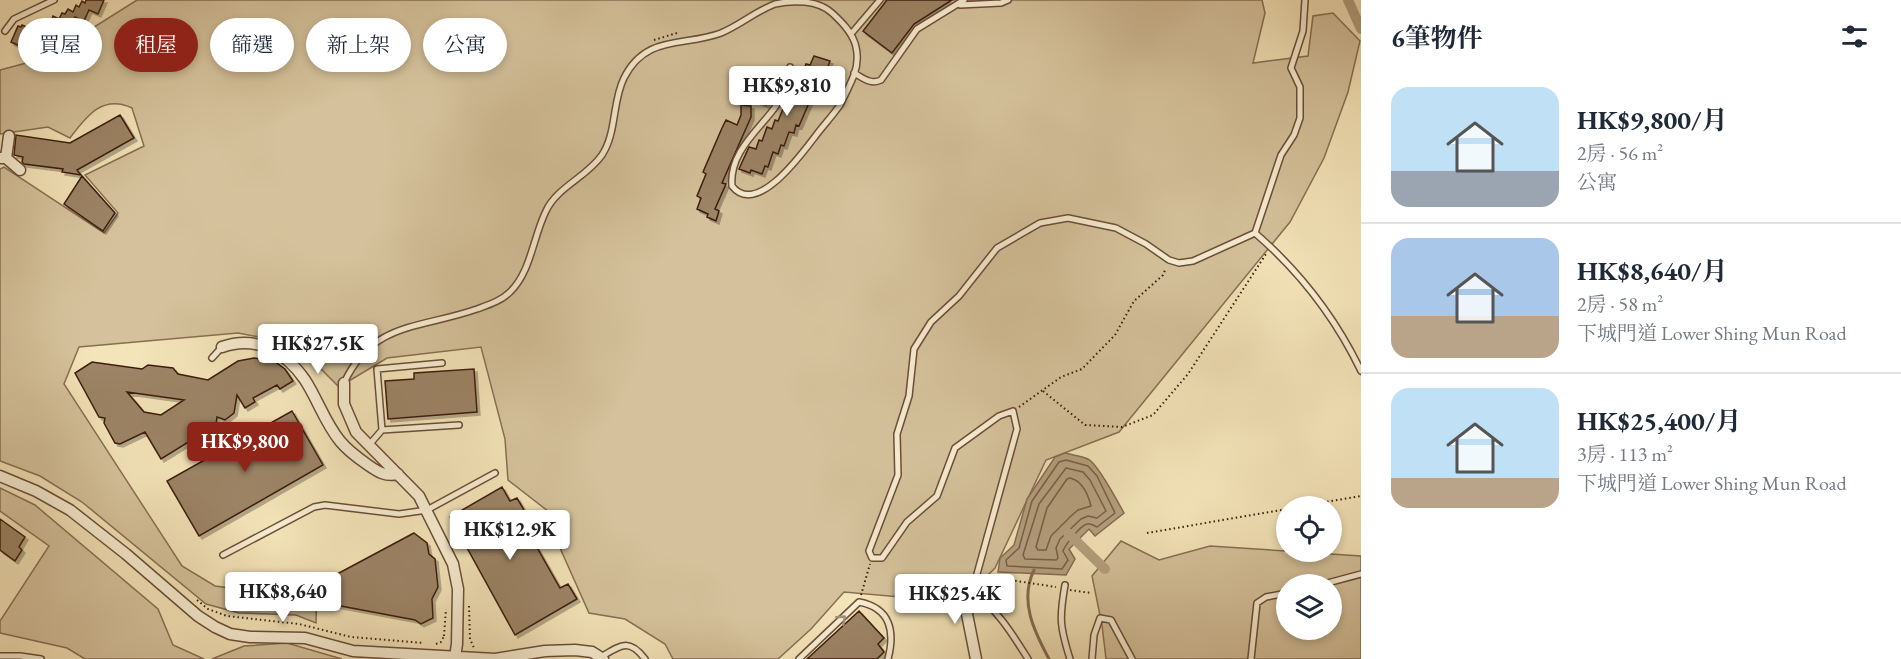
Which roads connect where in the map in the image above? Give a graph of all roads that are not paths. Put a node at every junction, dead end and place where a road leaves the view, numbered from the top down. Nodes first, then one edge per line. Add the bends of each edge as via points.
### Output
1 (54, 0) edge
2 (880, 0) edge
3 (964, 0) edge
4 (1008, 0) edge
5 (1305, 0) edge
6 (957, 5) junction
7 (5, 31) dead end
8 (851, 34) junction
9 (790, 67) dead end
10 (854, 73) junction
11 (9, 136) dead end
12 (3, 158) edge
13 (20, 170) dead end
14 (1255, 233) junction
15 (222, 347) joint
16 (212, 358) dead end
17 (442, 363) dead end
18 (1361, 371) edge
19 (344, 383) joint
20 (459, 425) dead end
21 (382, 430) junction
22 (369, 445) junction
23 (495, 473) dead end
24 (398, 474) junction
25 (0, 476) edge
26 (427, 510) junction
27 (223, 555) dead end
28 (1361, 574) edge
29 (1342, 579) edge
30 (1065, 587) road end
31 (972, 592) junction
32 (1276, 595) edge
33 (0, 656) edge
34 (455, 657) junction
35 (602, 658) edge
36 (41, 659) edge
37 (645, 659) edge
38 (799, 659) edge
39 (888, 659) edge
40 (976, 659) edge
41 (1028, 659) edge
42 (1070, 659) edge
43 (1092, 659) edge
44 (1132, 659) edge
45 (1251, 659) edge

1 - 7 lane via 14,19
2 - 8 lane
3 - 6 lane
4 - 6 lane
5 - 14 lane via 1303,31 1292,68 1300,87 1300,118 1281,155
6 - 10 lane via 917,29 881,80 868,81
8 - 10 lane via 856,46
8 - 19 lane via 821,5 797,0 769,6 723,32 654,47 629,69 622,81 609,140 602,154 547,209 520,278 510,292 497,302 376,340 352,366
9 - 10 lane via 777,104 744,143 731,180 735,190 744,194 767,188 791,167 839,106
11 - 12 street
12 - 13 street
14 - 18 lane via 1299,277 1329,316
14 - 31 lane via 1193,261 1179,263 1116,228 1068,218 1040,223 997,248 959,296 931,322 914,348 909,396 897,434 898,475 869,551 872,558 882,558 907,522 937,496 955,448 999,416 1013,411 1017,429
15 - 16 lane
15 - 24 street via 253,342 270,348 305,380 339,440 354,455 384,474
17 - 21 lane via 377,369
19 - 22 street via 344,404 356,432
20 - 21 lane
21 - 22 lane
22 - 24 street
23 - 26 lane
24 - 26 street
25 - 34 street via 70,510 198,616 224,631 250,638 305,638 353,651
26 - 27 lane via 399,514 314,507
26 - 34 street via 455,573
28 - 29 lane
30 - 42 lane via 1060,628
31 - 40 street via 967,614
31 - 41 lane via 981,597 1014,636
32 - 45 lane via 1257,603
33 - 36 lane
34 - 35 street via 495,659 575,650
35 - 37 lane via 628,644
38 -> 39 lane via 860,602 879,609 889,624 892,643
43 - 44 lane via 1100,618 1111,620

